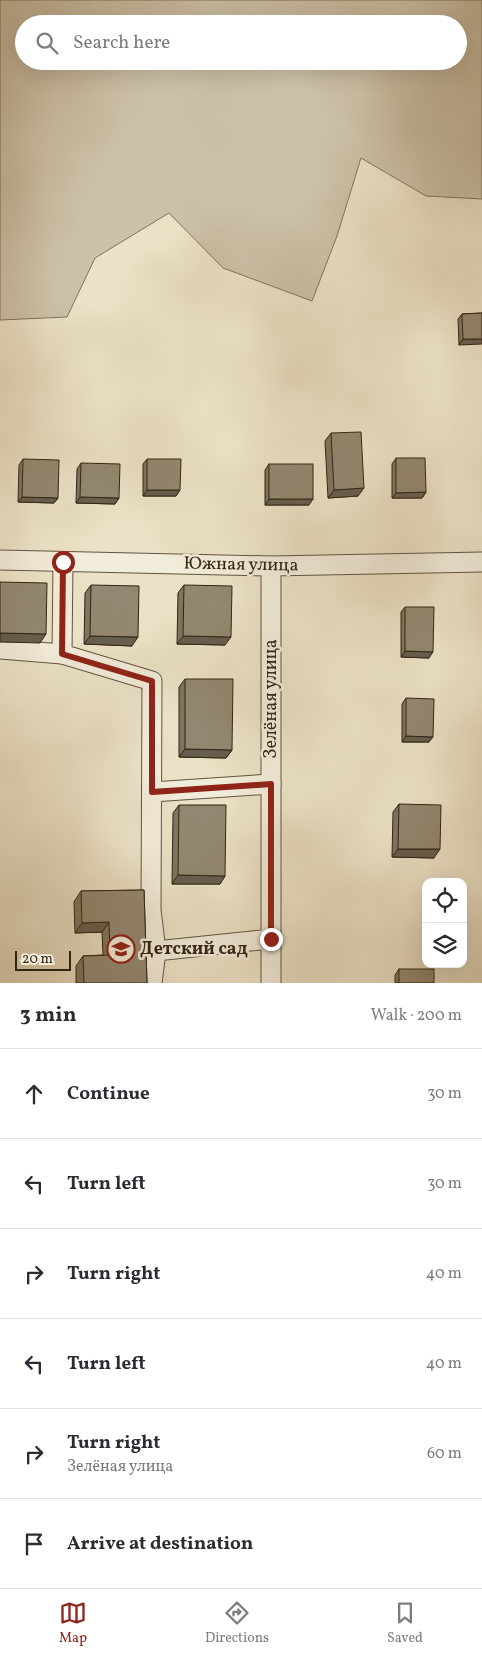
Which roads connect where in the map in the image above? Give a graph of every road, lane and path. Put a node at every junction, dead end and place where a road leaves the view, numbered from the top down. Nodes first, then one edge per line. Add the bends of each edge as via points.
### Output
1 (0, 560) edge
2 (63, 562) junction
3 (482, 562) edge
4 (271, 566) junction
5 (0, 650) edge
6 (62, 654) junction
7 (271, 784) junction
8 (152, 792) junction
9 (271, 939) junction
10 (156, 951) junction
11 (152, 983) edge
12 (271, 983) edge

1 - 2 street, Южная улица
2 - 4 street, Южная улица
2 - 6 street
3 - 4 street, Южная улица
4 - 7 street, Зелёная улица
5 - 6 street
6 - 8 street via 152,681
7 - 8 street
7 - 9 street, Зелёная улица
8 - 10 street via 151,910
9 - 10 street
9 - 12 street, Зелёная улица
10 - 11 street

